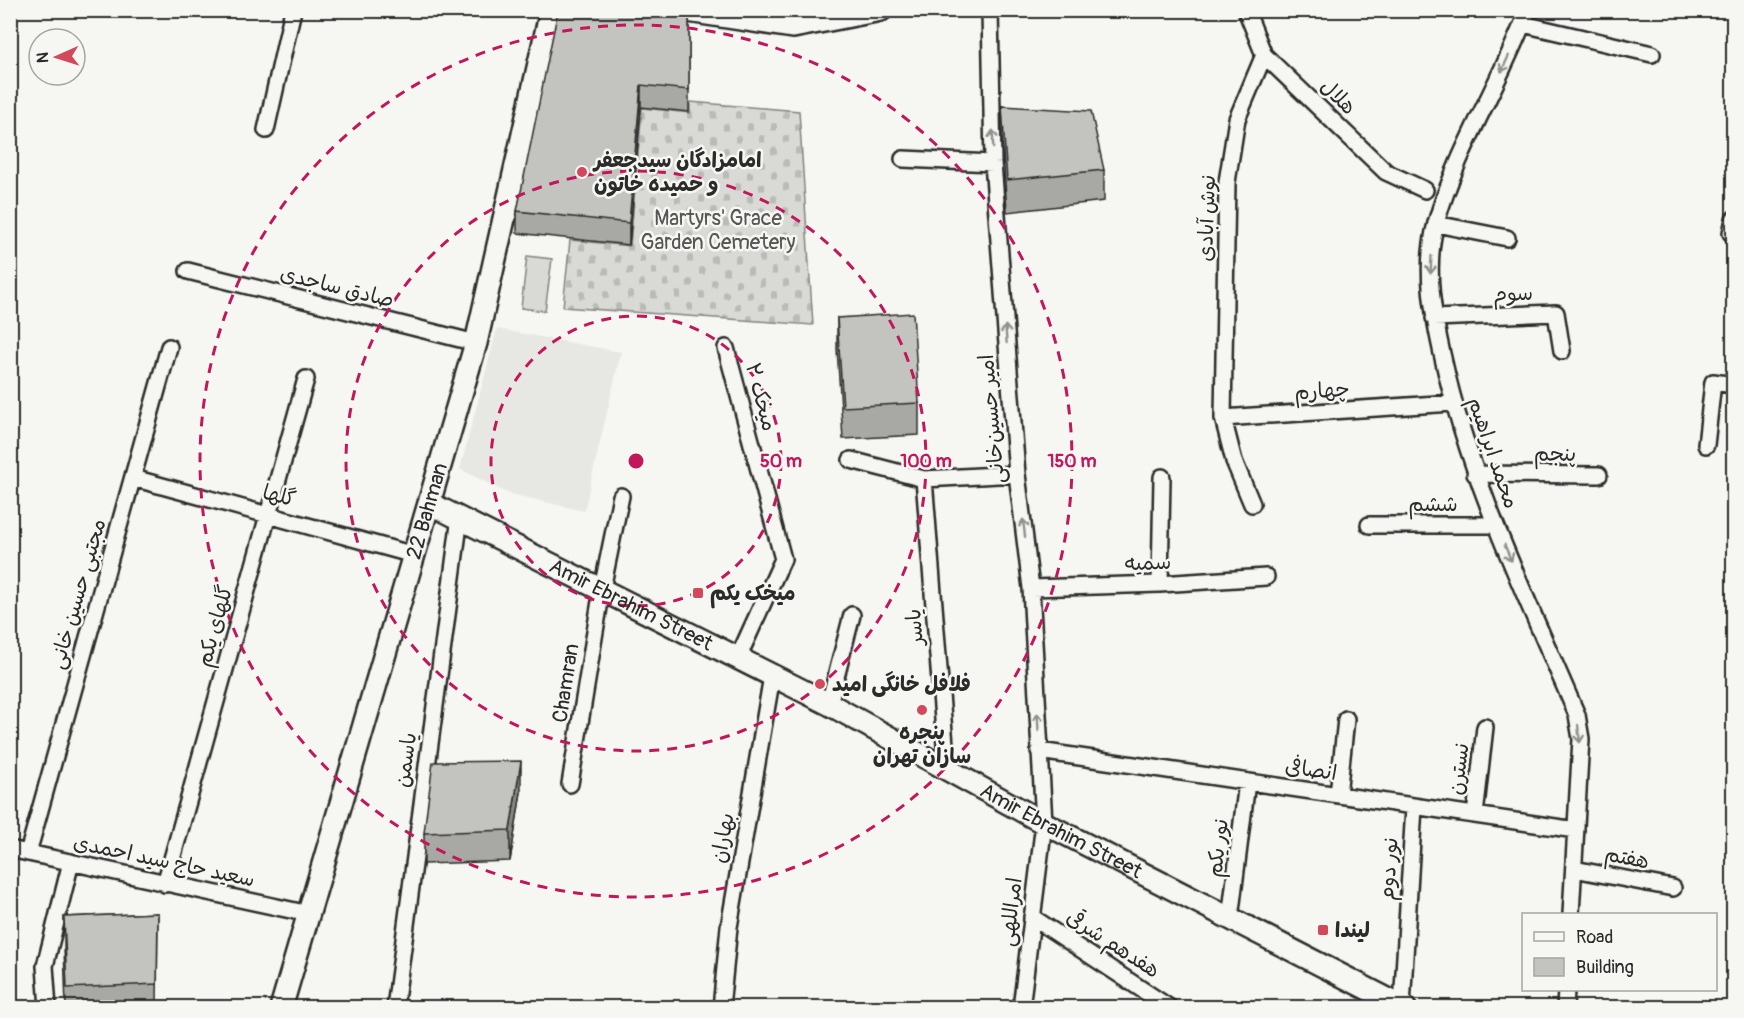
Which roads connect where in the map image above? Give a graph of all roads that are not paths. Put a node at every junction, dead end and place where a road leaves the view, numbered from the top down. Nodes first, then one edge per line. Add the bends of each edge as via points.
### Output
1 (293, 10) edge
2 (551, 10) edge
3 (681, 10) edge
4 (881, 10) edge
5 (990, 10) edge
6 (1246, 10) edge
7 (1525, 17) edge
8 (1652, 54) dead end
9 (1264, 55) junction
10 (266, 130) dead end
11 (903, 159) dead end
12 (993, 163) junction
13 (1425, 190) dead end
14 (1436, 224) junction
15 (1507, 238) dead end
16 (188, 271) dead end
17 (1434, 318) junction
18 (476, 343) junction
19 (169, 347) dead end
20 (726, 348) dead end
21 (1562, 351) dead end
22 (306, 379) dead end
23 (1734, 385) edge
24 (1453, 403) junction
25 (1223, 418) junction
26 (1706, 445) dead end
27 (851, 460) dead end
28 (1017, 474) junction
29 (1475, 474) junction
30 (1599, 475) dead end
31 (1162, 477) dead end
32 (133, 478) junction
33 (924, 480) junction
34 (621, 496) dead end
35 (430, 504) junction
36 (1252, 504) dead end
37 (268, 515) junction
38 (460, 517) junction
39 (1369, 525) dead end
40 (1496, 525) junction
41 (414, 555) junction
42 (1266, 577) dead end
43 (1160, 584) junction
44 (1031, 588) junction
45 (602, 590) junction
46 (852, 615) dead end
47 (738, 658) junction
48 (772, 676) junction
49 (829, 704) junction
50 (1346, 719) dead end
51 (1485, 727) dead end
52 (1039, 751) junction
53 (947, 770) junction
54 (1247, 782) junction
55 (570, 784) dead end
56 (1338, 795) junction
57 (1414, 807) junction
58 (1475, 815) junction
59 (1044, 822) junction
60 (1576, 830) junction
61 (10, 849) edge
62 (28, 853) junction
63 (70, 862) junction
64 (1574, 869) junction
65 (165, 884) junction
66 (1673, 888) dead end
67 (1571, 913) edge
68 (309, 914) junction
69 (1032, 916) junction
70 (1230, 918) junction
71 (1566, 991) edge
72 (1378, 1001) edge
73 (1404, 1007) edge
74 (48, 1008) edge
75 (281, 1008) edge
76 (395, 1008) edge
77 (721, 1008) edge
78 (1021, 1008) edge
79 (1170, 1008) edge
80 (1565, 1008) edge

1 - 10 street
2 - 18 main road, 22 Bahman
3 - 4 main road via 793,27
12 -> 5 street, امیر حسین‌خانی
6 - 9 street, هلال
7 - 8 street
7 -> 14 street, محمد ابراهیم
9 - 13 street, هلال via 1386,172
9 - 25 street, نوش آبادی via 1237,119 1227,182
11 - 12 street
28 -> 12 street, امیر حسین‌خانی
14 - 15 street
14 -> 17 street, محمد ابراهیم via 1429,267
16 - 18 street, صادق ساجدی
17 - 21 street, سوم via 1556,313
17 - 24 street, محمد ابراهیم
18 - 35 main road, 22 Bahman
19 - 32 street, مجتبی حسین خانی
20 - 47 street, میخک ۲ via 783,560
22 - 37 street, گلهای یکم
23 - 26 street via 1713,382
24 - 25 street, چهارم
24 - 29 street, محمد ابراهیم
25 - 36 street via 1234,461
27 - 33 street
28 - 33 street
44 -> 28 street, امیر حسین‌خانی
29 - 30 street, پنجم
29 - 40 street, محمد ابراهیم
31 - 43 street
32 - 37 street, گلها
32 - 62 street, مجتبی حسین خانی
33 - 53 street, یاسر
34 - 45 street, Chamran
35 - 38 main road, Amir Ebrahim Street
35 - 41 main road, 22 Bahman
37 - 41 street, گلها
37 - 65 street, گلهای یکم
38 - 45 main road, Amir Ebrahim Street
38 - 76 street, یاسمن
39 - 40 street, ششم
40 -> 60 street, محمد ابراهیم via 1577,715 1581,739
41 - 68 main road, 22 Bahman
42 - 43 street, سمیه
43 - 44 street, سمیه
52 -> 44 street, امیر حسین‌خانی
45 - 47 main road, Amir Ebrahim Street
45 - 55 street, Chamran
46 - 49 street
47 - 48 main road, Amir Ebrahim Street
48 - 49 main road, Amir Ebrahim Street
48 - 77 street, بهاران via 729,927
49 - 53 main road, Amir Ebrahim Street
50 - 56 street
51 - 58 street, نسترن
52 - 54 street, انصافی
52 - 59 street, امیر حسین‌خانی
53 - 59 main road, Amir Ebrahim Street
54 - 56 street, انصافی
54 - 70 street, نور یکم
56 - 57 street, انصافی
57 - 58 street, انصافی
57 - 73 street, نور دوم
58 - 60 street, انصافی
59 - 69 street, امراللهی
59 - 70 main road, Amir Ebrahim Street
60 - 64 street, محمد ابراهیم
61 - 62 street, سعید حاج سید احمدی
62 - 63 street, سعید حاج سید احمدی
63 - 65 street, سعید حاج سید احمدی
63 - 74 street via 45,966
64 - 66 street, هفتم
64 - 67 street, محمد ابراهیم
65 - 68 street, سعید حاج سید احمدی
68 - 75 main road, 22 Bahman
69 - 78 street, امراللهی
69 - 79 street, هفدهم شرقی
70 - 72 main road, Amir Ebrahim Street
71 - 80 street
72 - 73 main road, Amir Ebrahim Street

